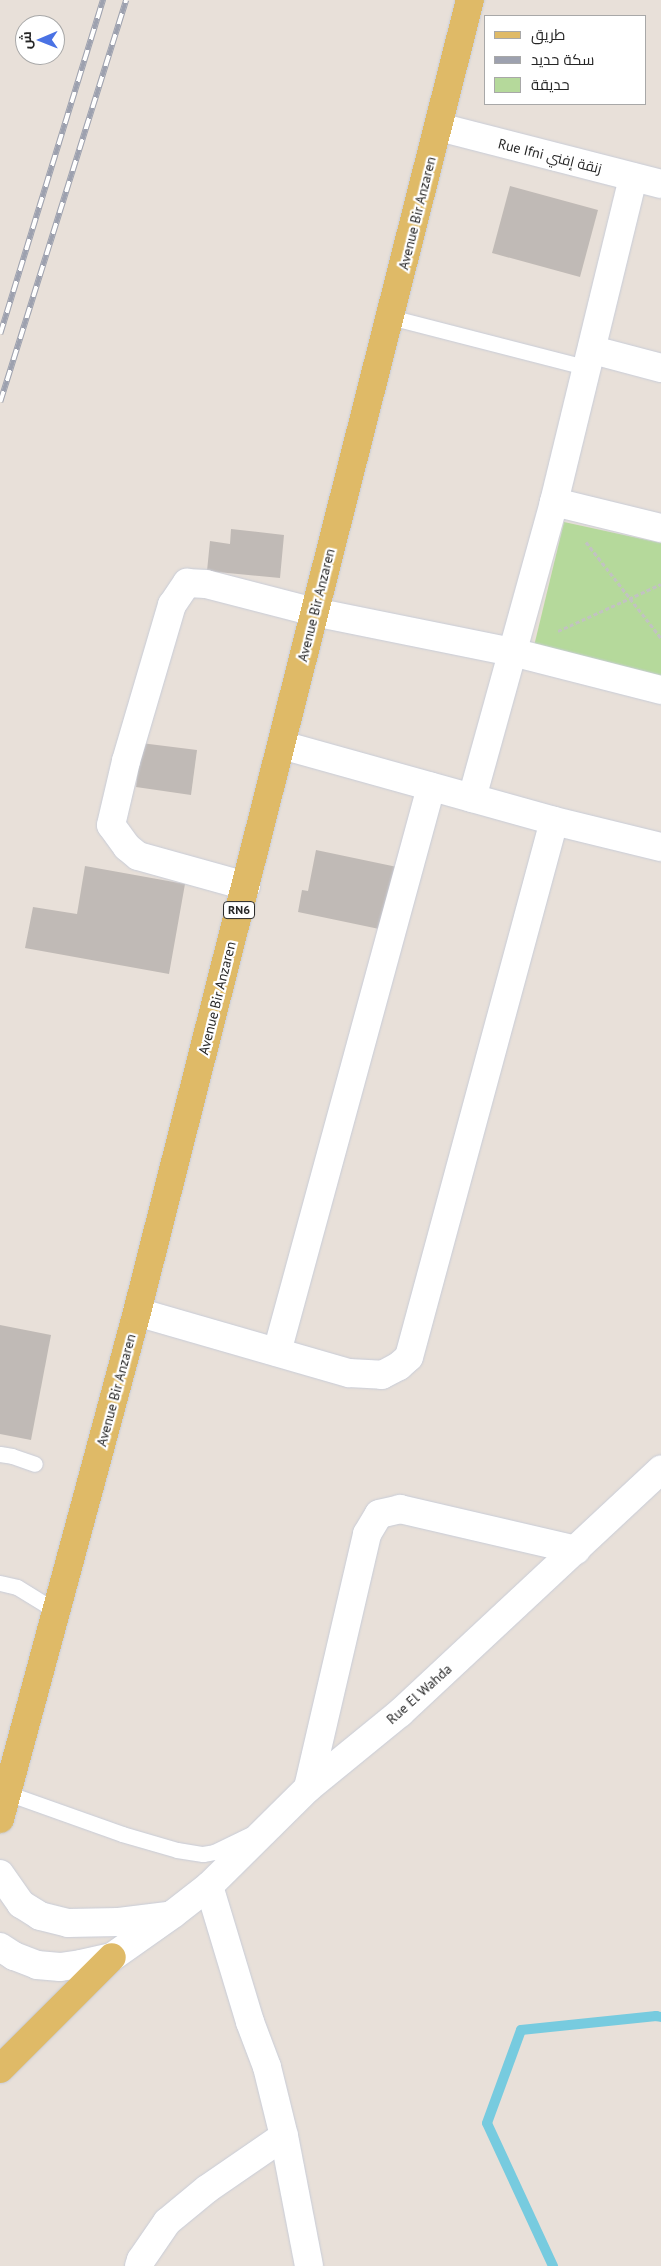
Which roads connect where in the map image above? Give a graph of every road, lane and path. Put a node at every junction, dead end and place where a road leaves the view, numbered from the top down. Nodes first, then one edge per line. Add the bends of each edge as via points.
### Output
1 (470, 0) edge
2 (439, 127) junction
3 (634, 177) junction
4 (661, 184) edge
5 (390, 317) junction
6 (590, 359) junction
7 (661, 368) edge
8 (554, 502) junction
9 (661, 528) edge
10 (583, 539) dead end
11 (661, 584) edge
12 (630, 598) junction
13 (314, 612) junction
14 (558, 632) dead end
15 (661, 638) edge
16 (512, 652) junction
17 (661, 690) edge
18 (282, 745) junction
19 (431, 787) junction
20 (472, 798) junction
21 (554, 821) junction
22 (661, 847) edge
23 (246, 886) junction
24 (137, 1312) junction
25 (277, 1352) junction
26 (0, 1454) edge
27 (35, 1464) dead end
28 (661, 1470) edge
29 (576, 1550) junction
30 (0, 1583) edge
31 (56, 1611) junction
32 (308, 1788) junction
33 (4, 1806) edge
34 (0, 1874) edge
35 (209, 1886) junction
36 (173, 1914) junction
37 (0, 1947) edge
38 (112, 1957) junction
39 (0, 2069) edge
40 (284, 2136) junction
41 (139, 2266) edge
42 (309, 2266) edge

1 - 2 main road, Avenue Bir Anzaren / RN6
2 - 3 street, Rue Ifni زنقة إفني
2 - 5 main road, Avenue Bir Anzaren / RN6
3 - 4 street, Rue Ifni زنقة إفني
3 - 6 street
5 - 6 lane
5 - 13 main road, Avenue Bir Anzaren / RN6
6 - 7 street
6 - 8 street
8 - 9 street
8 - 16 street
10 - 12 path
11 - 12 path
12 - 14 path
12 - 15 path
13 - 16 street
13 - 18 main road, Avenue Bir Anzaren / RN6
13 - 23 street via 206,584 187,583 172,605 126,761 111,825 127,847 138,856
16 - 17 street
16 - 20 street
18 - 19 street
18 - 23 main road, Avenue Bir Anzaren / RN6
19 - 20 street
19 - 25 street
20 - 21 street
21 - 22 street
21 - 25 street via 412,1352 399,1366 382,1375 349,1373
23 - 24 main road, Avenue Bir Anzaren / RN6
24 - 25 street
24 - 31 main road, Avenue Bir Anzaren / RN6
26 - 27 lane
28 - 29 street, Rue El Wahda
29 - 32 street, Rue El Wahda via 400,1712
29 - 32 street via 400,1509 379,1514 368,1534
30 - 31 lane via 17,1587
31 - 33 main road, Avenue Bir Anzaren / RN6
32 - 33 lane via 295,1791 272,1817 246,1837 203,1854
32 - 35 street, Rue El Wahda
34 - 36 street, Rue El Wahda via 21,1904 40,1916 68,1923 119,1922
35 - 36 street, Rue El Wahda
35 - 40 street via 267,2067
36 - 38 street, Rue El Wahda
37 - 38 street, Rue El Wahda via 37,1965 60,1967
38 - 39 main road
40 - 41 street via 207,2189 167,2222
40 - 42 street

